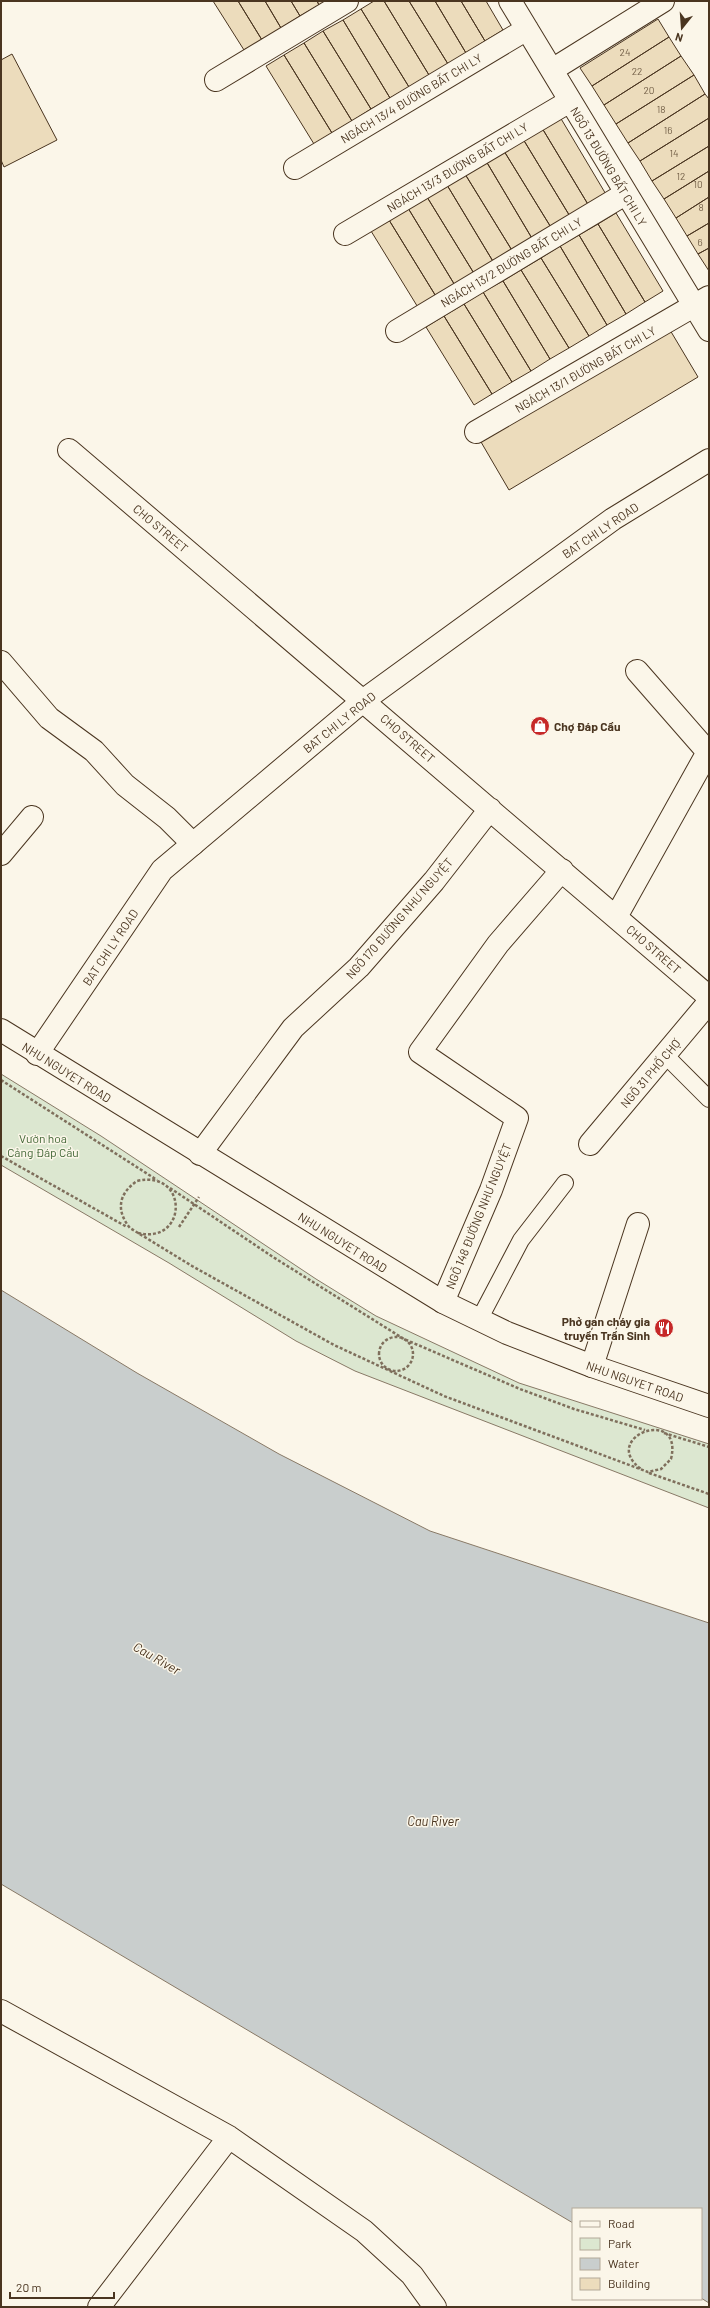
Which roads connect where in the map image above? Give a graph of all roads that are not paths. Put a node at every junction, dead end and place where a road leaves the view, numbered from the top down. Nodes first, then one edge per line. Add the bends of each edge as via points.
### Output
1 (348, 1) edge
2 (510, 1) edge
3 (663, 1) edge
4 (527, 29) junction
5 (552, 70) junction
6 (216, 80) dead end
7 (570, 101) junction
8 (295, 168) dead end
9 (624, 194) junction
10 (345, 234) dead end
11 (702, 301) edge
12 (709, 330) edge
13 (397, 331) dead end
14 (476, 432) dead end
15 (69, 450) dead end
16 (709, 460) edge
17 (1, 662) edge
18 (637, 671) dead end
19 (364, 700) junction
20 (708, 751) edge
21 (490, 809) junction
22 (32, 817) dead end
23 (193, 844) junction
24 (1, 854) edge
25 (562, 870) junction
26 (616, 917) junction
27 (709, 997) edge
28 (709, 1002) edge
29 (1, 1030) edge
30 (37, 1054) junction
31 (665, 1055) junction
32 (709, 1099) edge
33 (590, 1144) dead end
34 (200, 1154) junction
35 (565, 1183) dead end
36 (638, 1224) dead end
37 (443, 1302) junction
38 (479, 1320) junction
39 (592, 1366) junction
40 (709, 1406) edge
41 (1, 2010) edge
42 (229, 2137) junction
43 (99, 2307) edge
44 (435, 2307) edge

1 - 6 street
2 - 4 street, NGÕ 13 ĐƯỜNG BẤT CHI LY
3 - 5 street
4 - 5 street, NGÕ 13 ĐƯỜNG BẤT CHI LY
4 - 8 street, NGÁCH 13/4 ĐƯỜNG BẤT CHI LY
5 - 7 street, NGÕ 13 ĐƯỜNG BẤT CHI LY
7 - 9 street, NGÕ 13 ĐƯỜNG BẤT CHI LY
7 - 10 street, NGÁCH 13/3 ĐƯỜNG BẤT CHI LY
9 - 11 street, NGÕ 13 ĐƯỜNG BẤT CHI LY
9 - 13 street, NGÁCH 13/2 ĐƯỜNG BẤT CHI LY
11 - 12 street, NGÕ 13 ĐƯỜNG BẤT CHI LY
11 - 14 street, NGÁCH 13/1 ĐƯỜNG BẤT CHI LY
15 - 19 street, CHO STREET
16 - 19 street, BAT CHI LY ROAD via 614,519
17 - 23 street via 49,718 94,751 125,785
18 - 20 street
19 - 21 street, CHO STREET
19 - 23 street, BAT CHI LY ROAD
20 - 26 street
21 - 25 street, CHO STREET
21 - 34 street, NGÕ 170 ĐƯỜNG NHƯ NGUYỆT via 434,881 359,967 293,1028
22 - 24 street
23 - 30 street, BAT CHI LY ROAD via 162,870
25 - 26 street, CHO STREET
25 - 37 street, NGÕ 148 ĐƯỜNG NHƯ NGUYỆT via 498,944 420,1052 517,1118 491,1190
26 - 27 street, CHO STREET
28 - 31 street, NGÕ 31 PHỐ CHỢ
29 - 30 street, NHU NGUYET ROAD
30 - 34 street, NHU NGUYET ROAD
31 - 32 lane
31 - 33 street, NGÕ 31 PHỐ CHỢ
34 - 37 street, NHU NGUYET ROAD
35 - 38 lane via 521,1240
36 - 39 street
37 - 38 street, NHU NGUYET ROAD
38 - 39 street, NHU NGUYET ROAD via 507,1334
39 - 40 street, NHU NGUYET ROAD
41 - 42 street
42 - 43 street
42 - 44 street via 364,2231 412,2275

